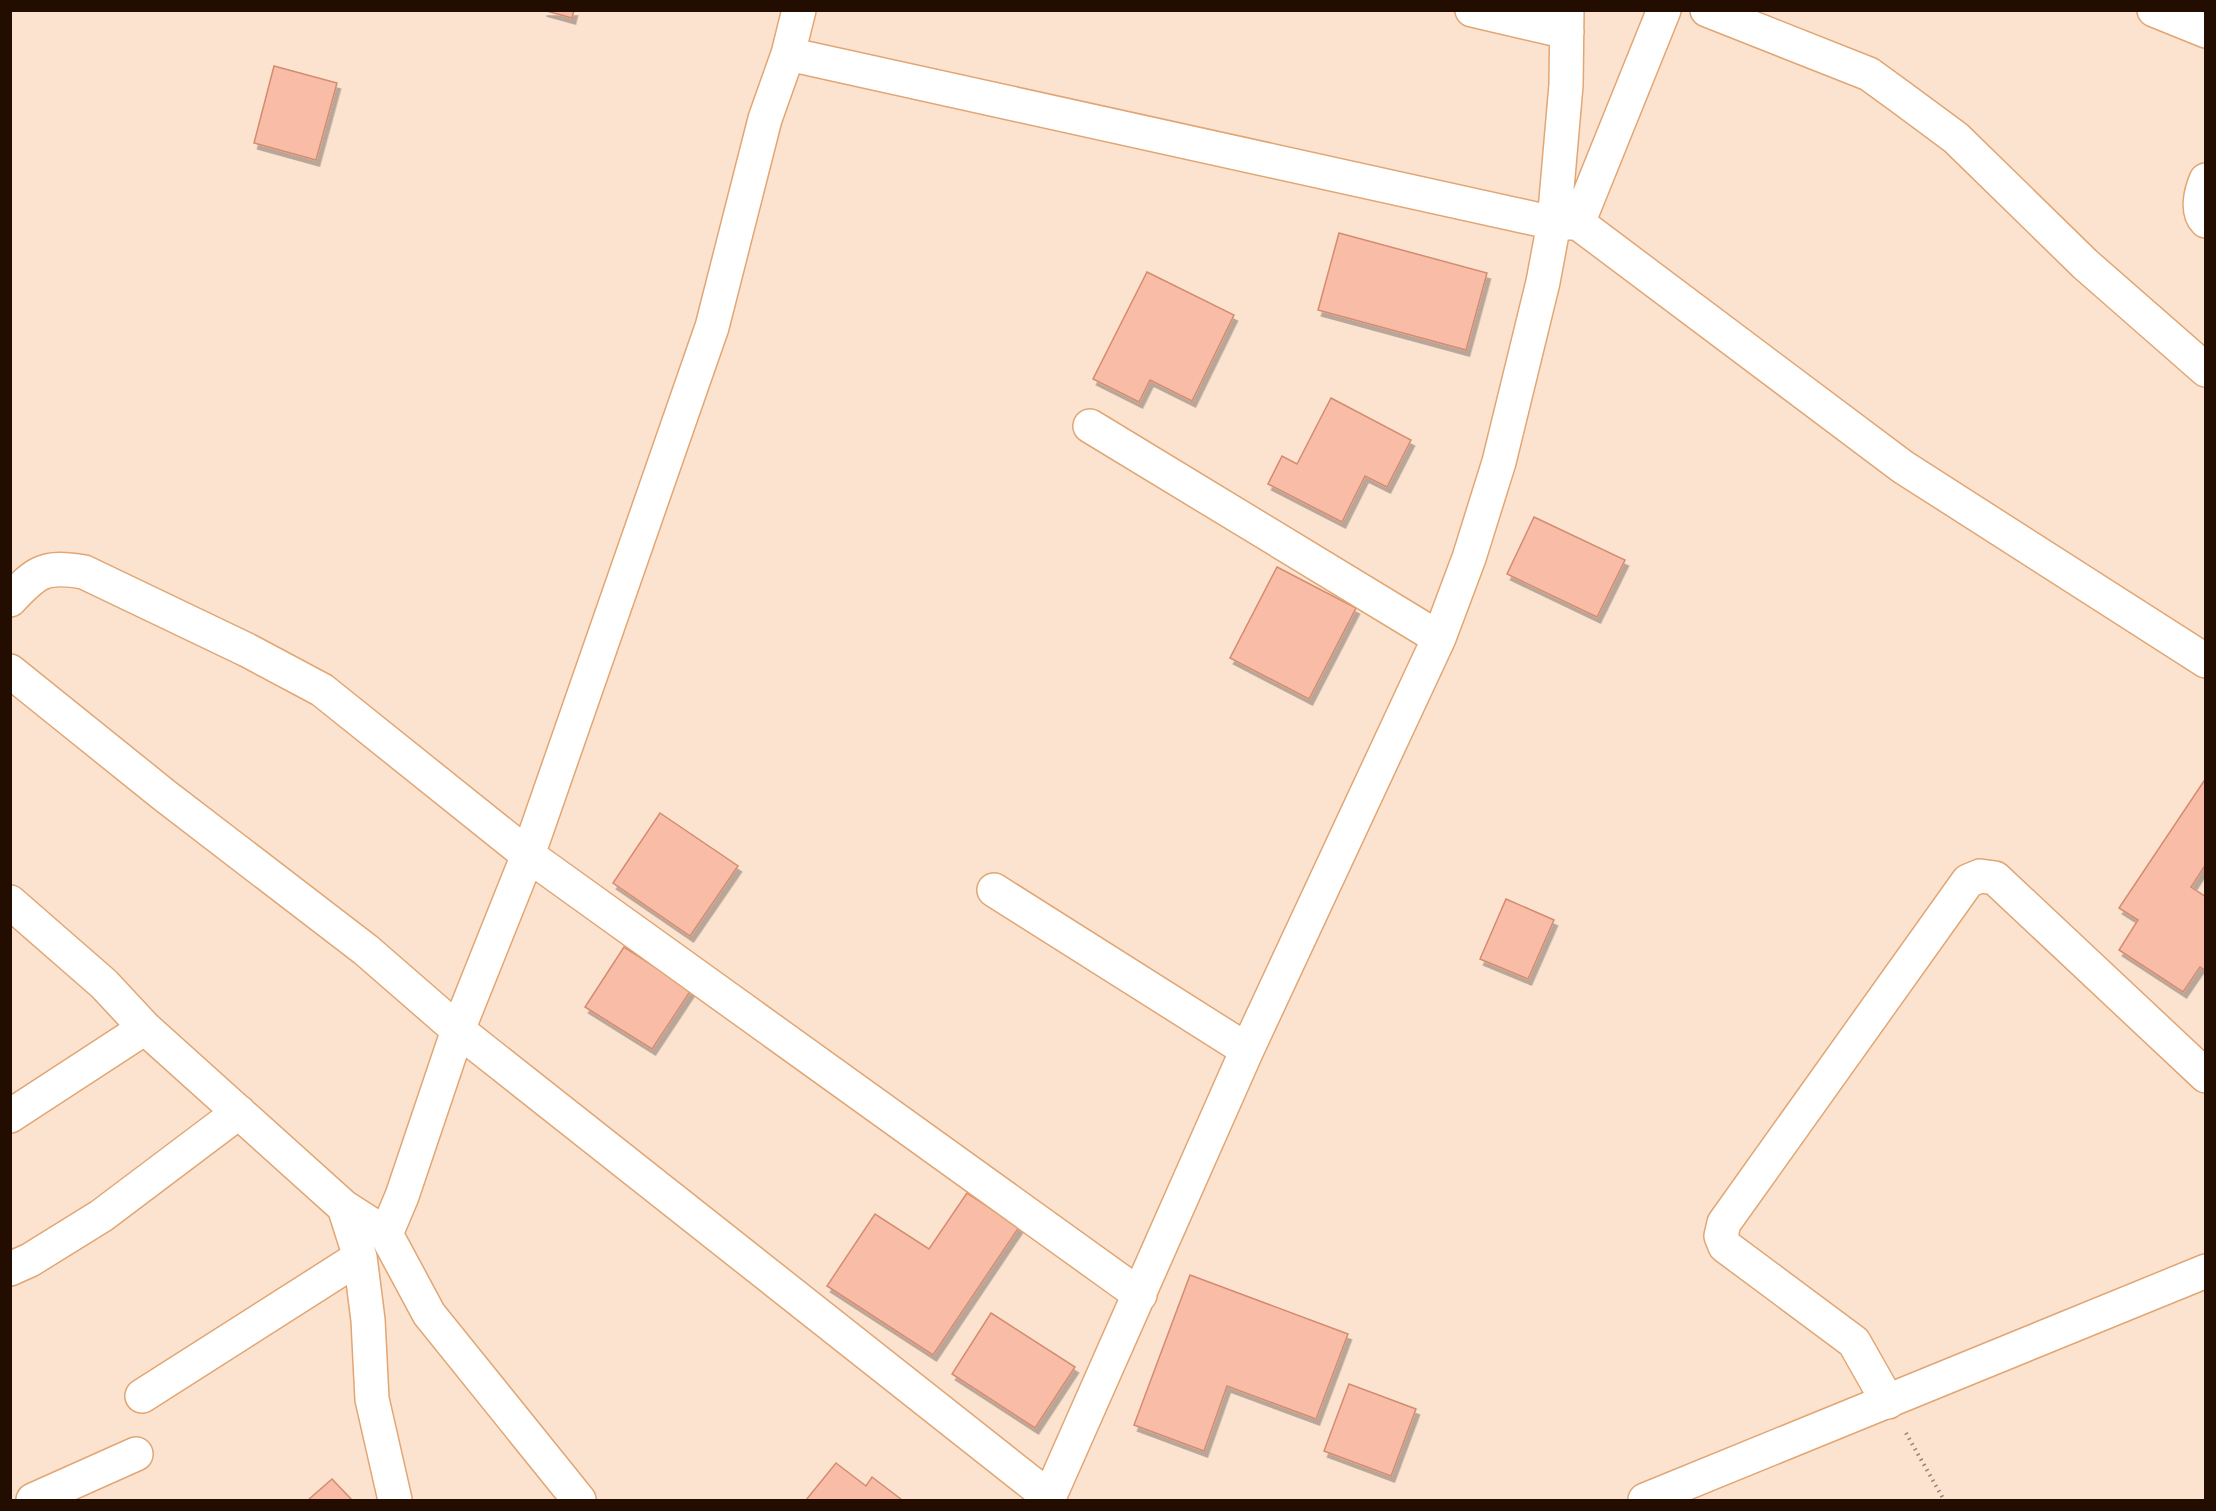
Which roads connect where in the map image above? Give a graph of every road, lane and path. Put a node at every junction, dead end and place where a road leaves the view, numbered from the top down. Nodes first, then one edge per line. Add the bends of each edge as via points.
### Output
1 (800, 10) edge
2 (1472, 10) edge
3 (1664, 10) edge
4 (1707, 10) edge
5 (2154, 10) edge
6 (1567, 21) edge
7 (2205, 31) edge
8 (788, 54) junction
9 (2205, 180) edge
10 (2205, 221) edge
11 (1566, 223) junction
12 (2205, 370) edge
13 (1090, 426) dead end
14 (10, 600) edge
15 (1439, 638) junction
16 (2205, 662) edge
17 (10, 671) edge
18 (528, 855) junction
19 (994, 890) dead end
20 (10, 902) edge
21 (145, 1028) junction
22 (458, 1030) junction
23 (1247, 1050) junction
24 (2205, 1076) edge
25 (239, 1112) junction
26 (10, 1116) edge
27 (344, 1207) junction
28 (386, 1234) junction
29 (360, 1257) junction
30 (10, 1269) edge
31 (2205, 1271) edge
32 (1140, 1295) junction
33 (142, 1396) dead end
34 (1888, 1402) junction
35 (136, 1454) dead end
36 (1049, 1499) edge
37 (33, 1500) edge
38 (395, 1500) edge
39 (579, 1500) edge
40 (1645, 1500) edge
41 (1944, 1500) edge

1 - 8 street
2 - 6 street
3 - 11 street
4 - 12 street via 1869,75 1902,98 1956,138 2085,264
5 - 7 street
6 - 11 street
8 - 11 street
8 - 18 street via 765,119 712,327
9 - 10 street via 2200,211
11 - 15 street via 1540,292 1499,462
11 - 16 street via 1904,466
13 - 15 street
14 - 18 street via 32,576 60,568 84,572 247,650 322,690
15 - 23 street
17 - 22 street via 366,950
18 - 22 street
18 - 32 street
19 - 23 street
20 - 21 street via 104,984
21 - 25 street
21 - 26 street
22 - 28 street
22 - 36 street
23 - 32 street
24 - 34 street via 1995,878 1980,876 1968,881 1724,1223 1721,1236 1725,1246 1854,1342
25 - 27 street
25 - 30 street via 101,1216
27 - 28 street
27 - 29 street
28 - 39 street via 429,1314
29 - 33 street
29 - 38 street via 372,1399
31 - 34 street
32 - 36 street
34 - 40 street
34 - 41 path
35 - 37 street

